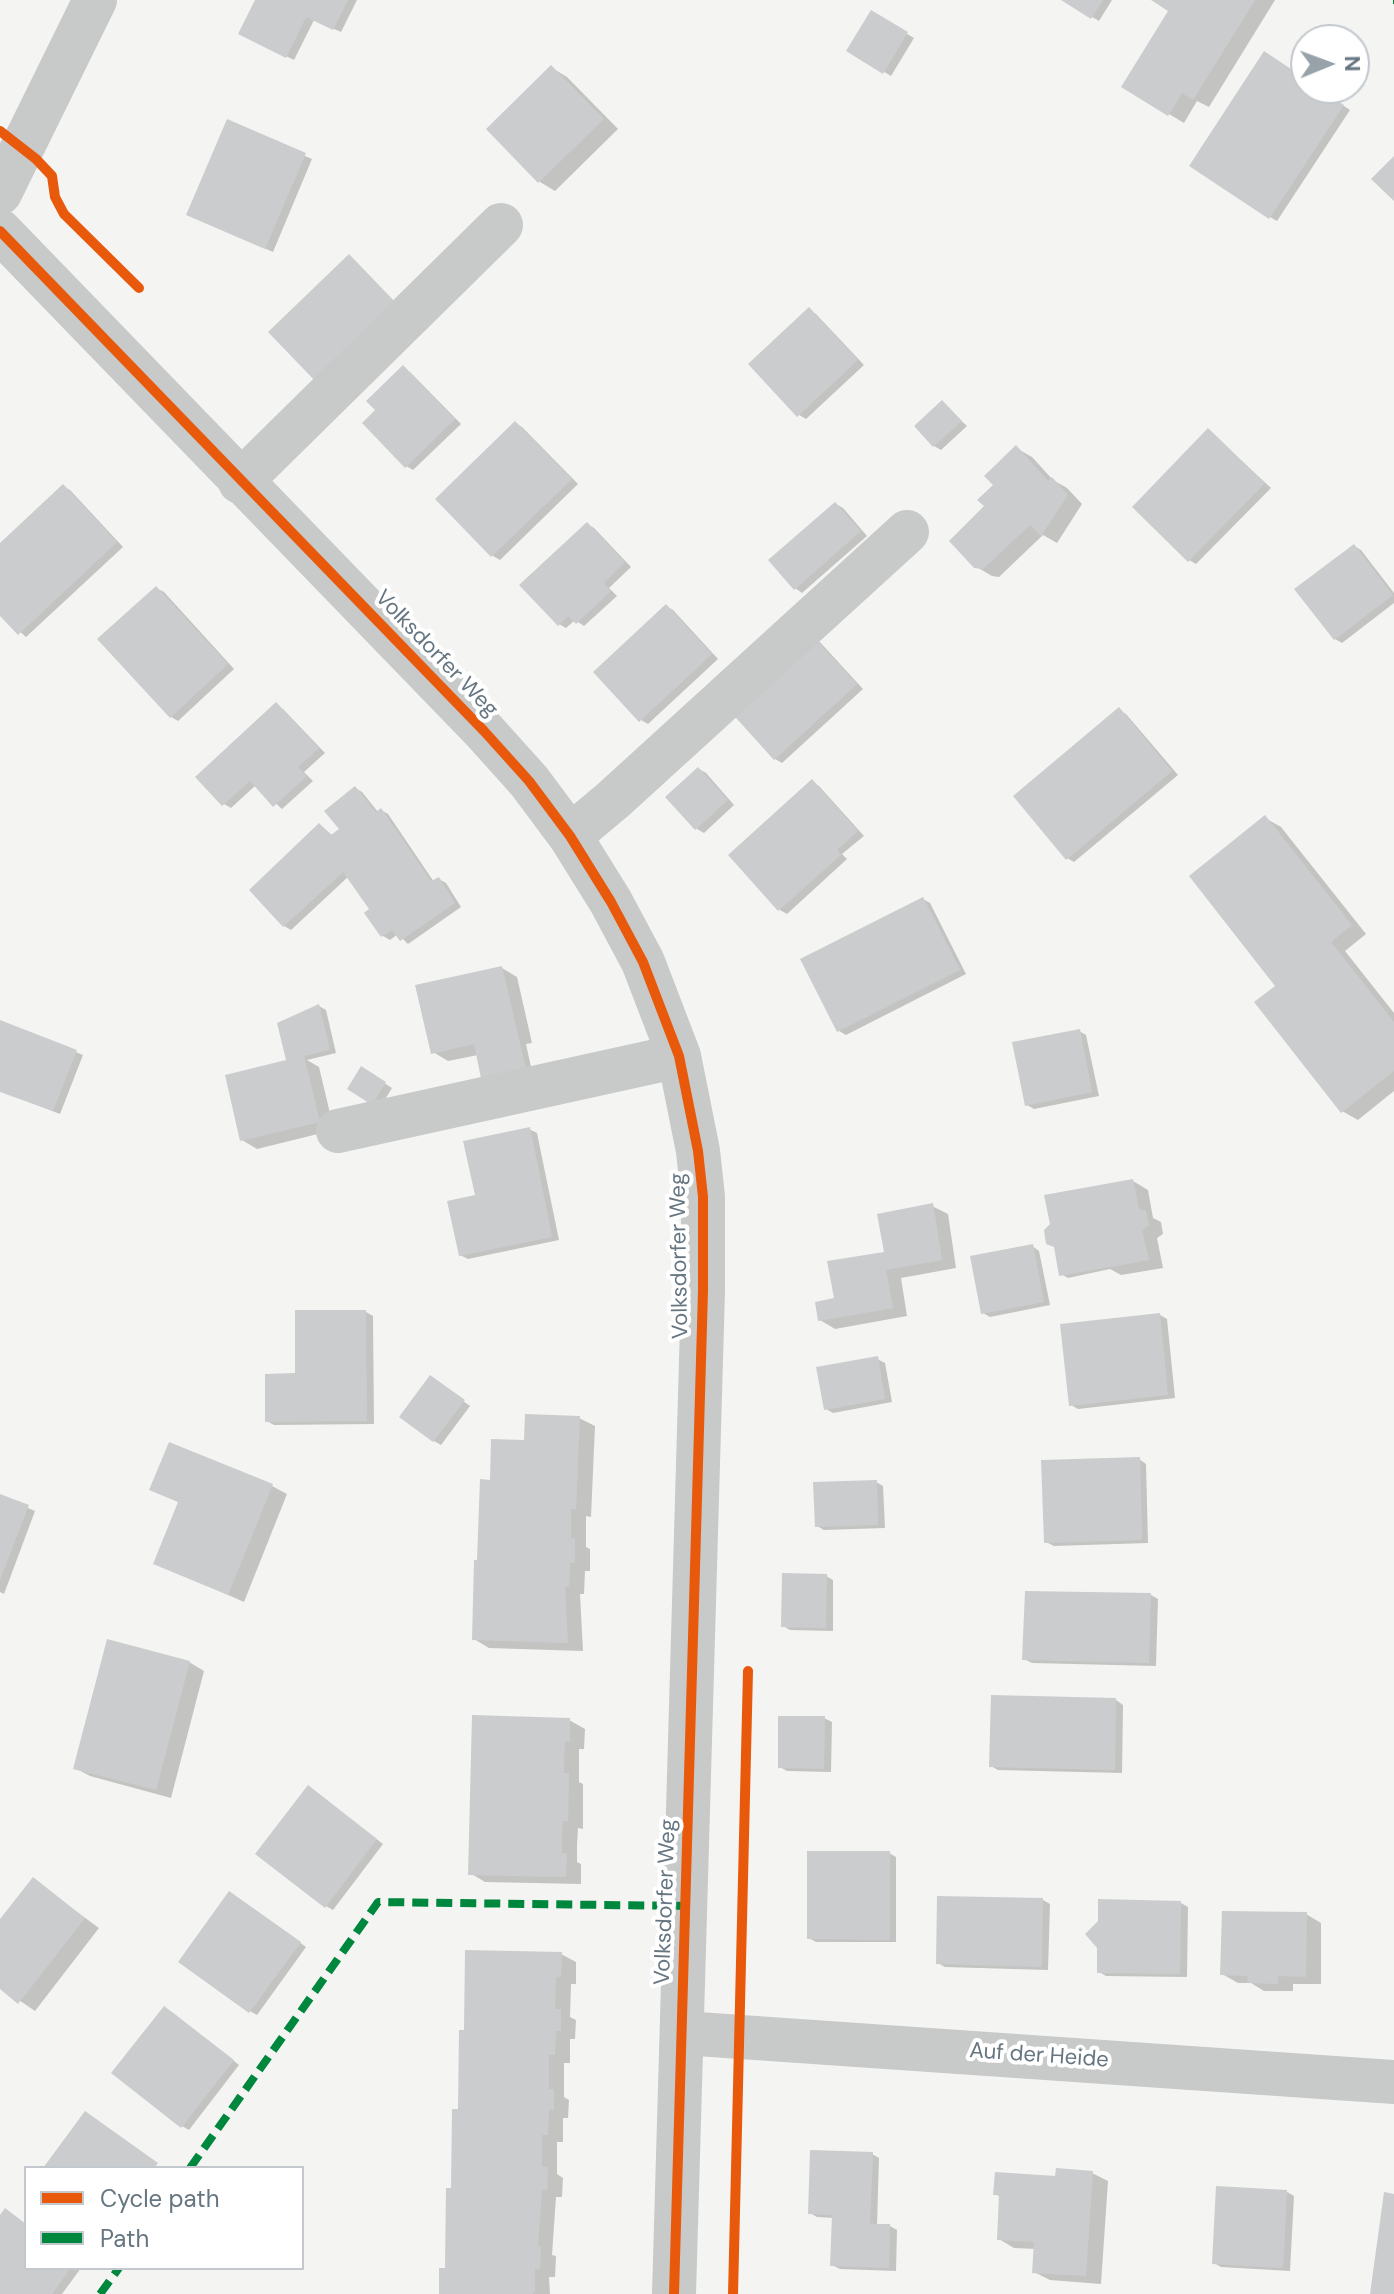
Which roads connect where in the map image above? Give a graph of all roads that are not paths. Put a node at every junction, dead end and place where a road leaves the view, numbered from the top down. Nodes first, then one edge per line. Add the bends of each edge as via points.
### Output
1 (95, 0) edge
2 (0, 193) edge
3 (501, 225) dead end
4 (0, 231) edge
5 (240, 482) junction
6 (907, 532) dead end
7 (570, 836) junction
8 (679, 1056) junction
9 (338, 1131) dead end
10 (683, 2033) junction
11 (1394, 2082) edge
12 (674, 2294) edge

1 - 2 street
3 - 5 street
4 - 5 street, Volksdorfer Weg
5 - 7 street, Volksdorfer Weg via 484,731
6 - 7 street
7 - 8 street, Volksdorfer Weg via 643,962
8 - 9 street
8 - 10 street, Volksdorfer Weg via 703,1197
10 - 11 street, Auf der Heide
10 - 12 street, Volksdorfer Weg

